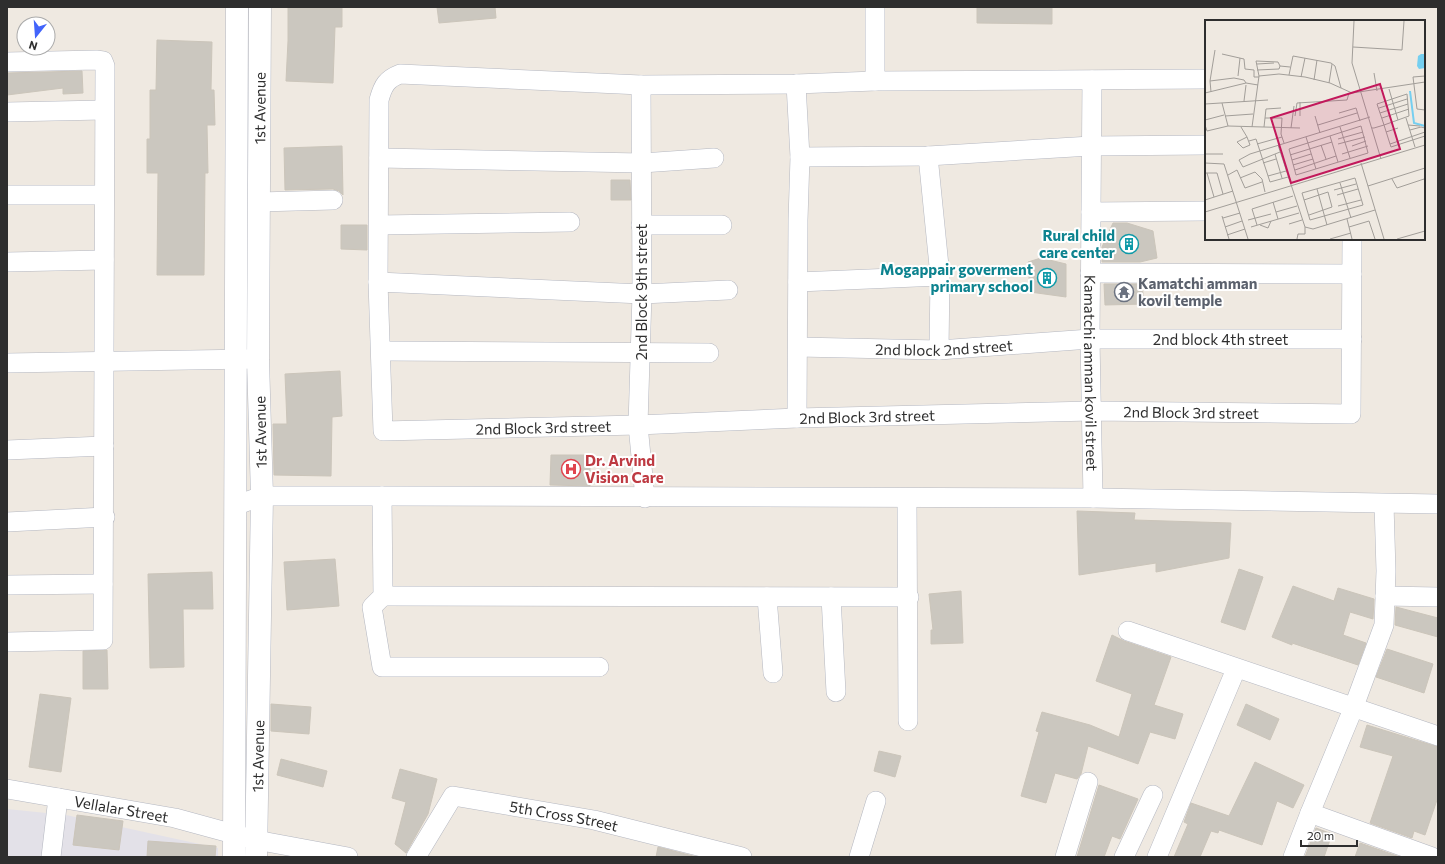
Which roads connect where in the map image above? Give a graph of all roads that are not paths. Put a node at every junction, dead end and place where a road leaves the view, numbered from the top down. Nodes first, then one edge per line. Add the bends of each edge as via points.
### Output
1 (237, 7) edge
2 (260, 7) edge
3 (875, 7) edge
4 (7, 62) edge
5 (1205, 79) edge
6 (1092, 80) junction
7 (875, 81) junction
8 (796, 84) junction
9 (641, 85) junction
10 (103, 110) junction
11 (7, 112) edge
12 (1205, 145) edge
13 (1091, 146) junction
14 (928, 156) junction
15 (379, 158) junction
16 (714, 158) dead end
17 (800, 158) junction
18 (642, 163) junction
19 (7, 195) edge
20 (104, 195) junction
21 (333, 200) dead end
22 (259, 202) junction
23 (1205, 211) edge
24 (1091, 212) junction
25 (570, 222) dead end
26 (379, 225) junction
27 (641, 225) junction
28 (722, 225) dead end
29 (1352, 240) edge
30 (104, 260) junction
31 (7, 262) edge
32 (1090, 273) junction
33 (1352, 274) junction
34 (940, 276) junction
35 (378, 282) junction
36 (798, 282) junction
37 (728, 290) dead end
38 (642, 294) junction
39 (1090, 339) junction
40 (1352, 339) junction
41 (798, 347) junction
42 (939, 350) junction
43 (381, 351) junction
44 (709, 353) dead end
45 (641, 354) junction
46 (248, 359) junction
47 (104, 362) junction
48 (7, 363) edge
49 (1092, 411) junction
50 (797, 418) junction
51 (638, 425) junction
52 (104, 446) junction
53 (7, 450) edge
54 (262, 496) junction
55 (382, 496) junction
56 (645, 498) junction
57 (907, 498) junction
58 (1093, 498) junction
59 (1384, 504) junction
60 (1438, 504) edge
61 (237, 505) junction
62 (104, 518) junction
63 (7, 522) edge
64 (7, 584) edge
65 (103, 584) junction
66 (383, 596) junction
67 (1385, 596) junction
68 (767, 597) junction
69 (830, 597) junction
70 (909, 597) junction
71 (1438, 597) edge
72 (1128, 631) dead end
73 (7, 642) edge
74 (599, 667) dead end
75 (1236, 669) junction
76 (773, 673) dead end
77 (836, 692) dead end
78 (1353, 709) junction
79 (908, 721) dead end
80 (1438, 736) edge
81 (1088, 782) dead end
82 (7, 789) edge
83 (1153, 795) dead end
84 (58, 798) junction
85 (876, 801) dead end
86 (1310, 813) junction
87 (234, 833) junction
88 (256, 848) edge
89 (51, 857) edge
90 (234, 857) edge
91 (348, 857) edge
92 (416, 857) edge
93 (742, 857) edge
94 (859, 857) edge
95 (1065, 857) edge
96 (1124, 857) edge
97 (1157, 857) edge
98 (1293, 857) edge
99 (1432, 857) edge

1 - 46 main road, 1st Avenue
2 - 22 main road, 1st Avenue
3 - 7 street
4 - 10 street via 103,61
5 - 6 street
6 - 7 street
6 - 13 street, Kamatchi amman kovil street
7 - 8 street
8 - 9 street
8 - 17 street
9 - 15 street via 400,74 390,78 382,86 379,100
9 - 18 street, 2nd Block 9th street
10 - 11 street
10 - 20 street
12 - 13 street
13 - 14 street
13 - 24 street, Kamatchi amman kovil street
14 - 17 street
14 - 34 street
15 - 18 street
15 - 26 street
16 - 18 street
17 - 36 street
18 - 27 street, 2nd Block 9th street
19 - 20 street
20 - 30 street
21 - 22 street
22 - 46 main road, 1st Avenue
23 - 24 street
24 - 32 street, Kamatchi amman kovil street
25 - 26 street
26 - 35 street
27 - 28 street
27 - 38 street, 2nd Block 9th street
29 - 33 street
30 - 31 street
30 - 47 street
32 - 33 street
32 - 39 street, Kamatchi amman kovil street
33 - 40 street
34 - 36 street
34 - 42 street
35 - 38 street
35 - 43 street
36 - 41 street
37 - 38 street
38 - 45 street, 2nd Block 9th street
39 - 40 street, 2nd block 4th street
39 - 42 street, 2nd block 2nd street
39 - 49 street, Kamatchi amman kovil street
40 - 49 street, 2nd Block 3rd street via 1351,414
41 - 42 street, 2nd block 2nd street
41 - 50 street
43 - 45 street
43 - 51 street, 2nd Block 3rd street via 383,432
44 - 45 street
45 - 51 street, 2nd Block 9th street
46 - 47 street
46 - 54 main road, 1st Avenue
46 - 61 main road, 1st Avenue
47 - 48 street
47 - 52 street
49 - 50 street, 2nd Block 3rd street
49 - 58 street, Kamatchi amman kovil street
50 - 51 street, 2nd Block 3rd street
51 - 56 street, 2nd Block 9th street
52 - 53 street
52 - 62 street
54 - 55 street
54 - 61 street
54 - 88 main road, 1st Avenue
55 - 56 street
55 - 66 street
56 - 57 street
57 - 58 street
57 - 70 street
58 - 59 street
59 - 60 street
59 - 67 street
61 - 87 main road, 1st Avenue
62 - 63 street
62 - 65 street
64 - 65 street
65 - 73 street via 103,640
66 - 68 street
66 - 74 street via 372,607 382,667
67 - 71 street
67 - 78 street via 1384,626
68 - 69 street
68 - 76 street
69 - 70 street
69 - 77 street
70 - 79 street
72 - 75 street
75 - 78 street
75 - 97 street
78 - 80 street
78 - 86 street
81 - 95 street
82 - 84 street, Vellalar Street
83 - 96 street
84 - 87 street, Vellalar Street via 175,818
84 - 89 street
85 - 94 street
86 - 98 street
86 - 99 street
87 - 88 street, Vellalar Street
87 - 90 main road, 1st Avenue
88 - 91 street, Vellalar Street
92 - 93 street, 5th Cross Street via 453,796 594,820

